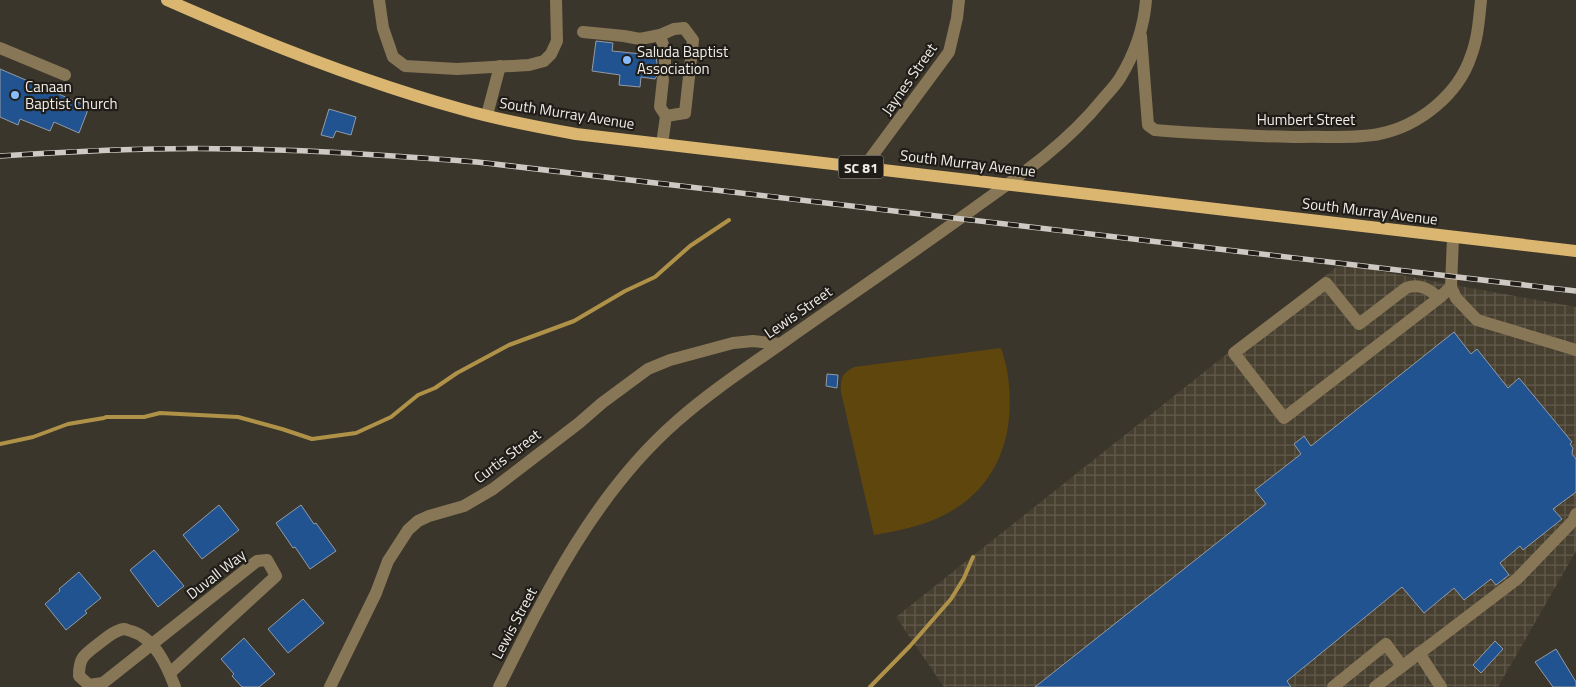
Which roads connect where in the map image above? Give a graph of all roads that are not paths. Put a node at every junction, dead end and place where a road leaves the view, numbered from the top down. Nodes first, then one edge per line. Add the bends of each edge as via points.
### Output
1 (166, 0) edge
2 (379, 0) edge
3 (556, 0) edge
4 (958, 0) edge
5 (1146, 0) edge
6 (1481, 0) edge
7 (1140, 30) junction
8 (583, 32) dead end
9 (660, 35) junction
10 (0, 48) edge
11 (500, 66) junction
12 (65, 75) dead end
13 (487, 116) junction
14 (666, 116) junction
15 (662, 144) junction
16 (864, 167) junction
17 (1008, 184) junction
18 (1453, 237) junction
19 (1576, 251) edge
20 (1451, 287) junction
21 (1439, 298) junction
22 (780, 344) junction
23 (1576, 350) edge
24 (1576, 514) edge
25 (153, 644) junction
26 (1419, 653) junction
27 (1402, 666) junction
28 (170, 673) junction
29 (175, 687) edge
30 (330, 687) edge
31 (499, 687) edge
32 (1334, 687) edge
33 (1375, 687) edge
34 (1441, 687) edge

1 - 13 main road, South Murray Avenue / SC 81 via 321,64
2 - 11 street via 388,45 393,57 405,66 457,69
3 - 11 street via 557,41 551,54 544,61 529,66
4 - 16 street, Jaynes Street via 949,52
5 - 7 street, Lewis Street
6 - 7 street, Humbert Street via 1472,54 1453,88 1436,106 1415,120 1397,129 1361,136 1274,137 1156,130 1148,126
7 - 17 street, Lewis Street via 1120,79 1094,110 1067,138
8 - 9 street via 640,39
9 - 14 street via 665,52 660,107
9 - 14 street via 684,28 693,40 685,113
10 - 12 street
11 - 13 street
13 - 15 main road, South Murray Avenue / SC 81 via 576,134
14 - 15 street
15 - 16 main road, South Murray Avenue / SC 81
16 - 17 main road, South Murray Avenue / SC 81
17 - 18 main road, South Murray Avenue / SC 81
17 - 22 street, Lewis Street
18 - 19 main road, South Murray Avenue / SC 81
18 - 20 street
20 - 21 street
20 - 23 street via 1456,298 1477,320
21 - 21 street via 1284,418 1234,354 1326,283 1359,324 1412,285 1428,289
22 - 30 street, Curtis Street via 733,343 648,369 493,489 464,506 418,522 408,530 388,561
22 - 31 street, Lewis Street via 675,423 616,484 573,548
24 - 26 street via 1517,579
25 - 25 street, Duvall Way via 124,629 86,653 79,664 79,676 89,685 103,683
25 - 28 street, Duvall Way
25 - 28 street, Duvall Way via 257,561 267,560 276,576
26 - 27 street
26 - 34 street
27 - 32 street via 1386,644
27 - 33 street
28 - 29 street, Duvall Way

